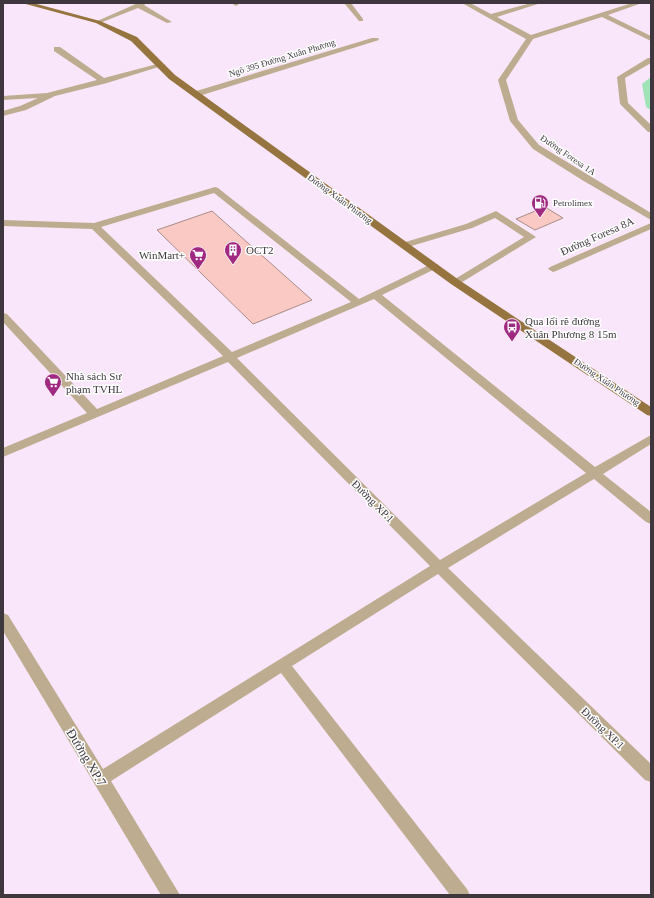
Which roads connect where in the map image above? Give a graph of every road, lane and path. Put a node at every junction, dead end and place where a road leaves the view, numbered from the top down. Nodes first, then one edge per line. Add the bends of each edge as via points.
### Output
1 (25, 3) edge
2 (347, 3) edge
3 (465, 3) edge
4 (538, 3) edge
5 (639, 3) edge
6 (141, 4) edge
7 (603, 15) junction
8 (490, 17) junction
9 (362, 20) dead end
10 (98, 22) junction
11 (169, 22) dead end
12 (530, 38) junction
13 (651, 39) edge
14 (375, 40) dead end
15 (57, 49) dead end
16 (651, 60) edge
17 (161, 65) junction
18 (104, 81) junction
19 (52, 94) junction
20 (196, 94) junction
21 (3, 98) edge
22 (3, 114) edge
23 (651, 130) edge
24 (651, 217) edge
25 (3, 223) edge
26 (95, 226) junction
27 (651, 226) edge
28 (405, 245) junction
29 (434, 266) junction
30 (553, 269) dead end
31 (456, 282) junction
32 (375, 295) junction
33 (358, 303) junction
34 (3, 316) edge
35 (230, 357) junction
36 (651, 412) edge
37 (95, 414) junction
38 (651, 439) edge
39 (3, 454) edge
40 (593, 473) junction
41 (651, 519) edge
42 (439, 567) junction
43 (3, 619) edge
44 (283, 665) junction
45 (651, 775) edge
46 (100, 779) junction
47 (171, 895) edge
48 (461, 895) edge

1 - 10 main road, Đường Xuân Phương
2 - 9 street
3 - 8 street
4 - 8 street
5 - 7 street
6 - 10 street
6 - 11 street
7 - 12 street
7 - 13 street
8 - 12 street
10 - 17 main road, Đường Xuân Phương via 134,39
12 - 24 street, Đường Foresa 1A via 502,80 514,121 536,147
14 - 20 street, Ngõ 395 Đường Xuân Phương
15 - 18 street
16 - 23 street via 621,77 624,104
17 - 18 street
17 - 20 main road, Đường Xuân Phương via 172,77
18 - 19 street
19 - 21 street
19 - 22 street via 23,108
20 - 28 main road, Đường Xuân Phương
25 - 26 street
26 - 33 street via 215,190
26 - 35 street, Đường XP.1
27 - 30 street, Đường Foresa 8A
28 - 29 main road, Đường Xuân Phương
28 - 31 street via 469,226 496,214 531,237
29 - 31 main road, Đường Xuân Phương
29 - 32 street
31 - 36 main road, Đường Xuân Phương
32 - 33 street
32 - 40 street
33 - 35 street
34 - 37 street
35 - 37 street
35 - 42 street, Đường XP.1
37 - 39 street
38 - 40 street
40 - 41 street
40 - 42 street
42 - 44 street
42 - 45 street, Đường XP.1
43 - 46 street, Đường XP.7
44 - 46 street
44 - 48 street
46 - 47 street, Đường XP.7

